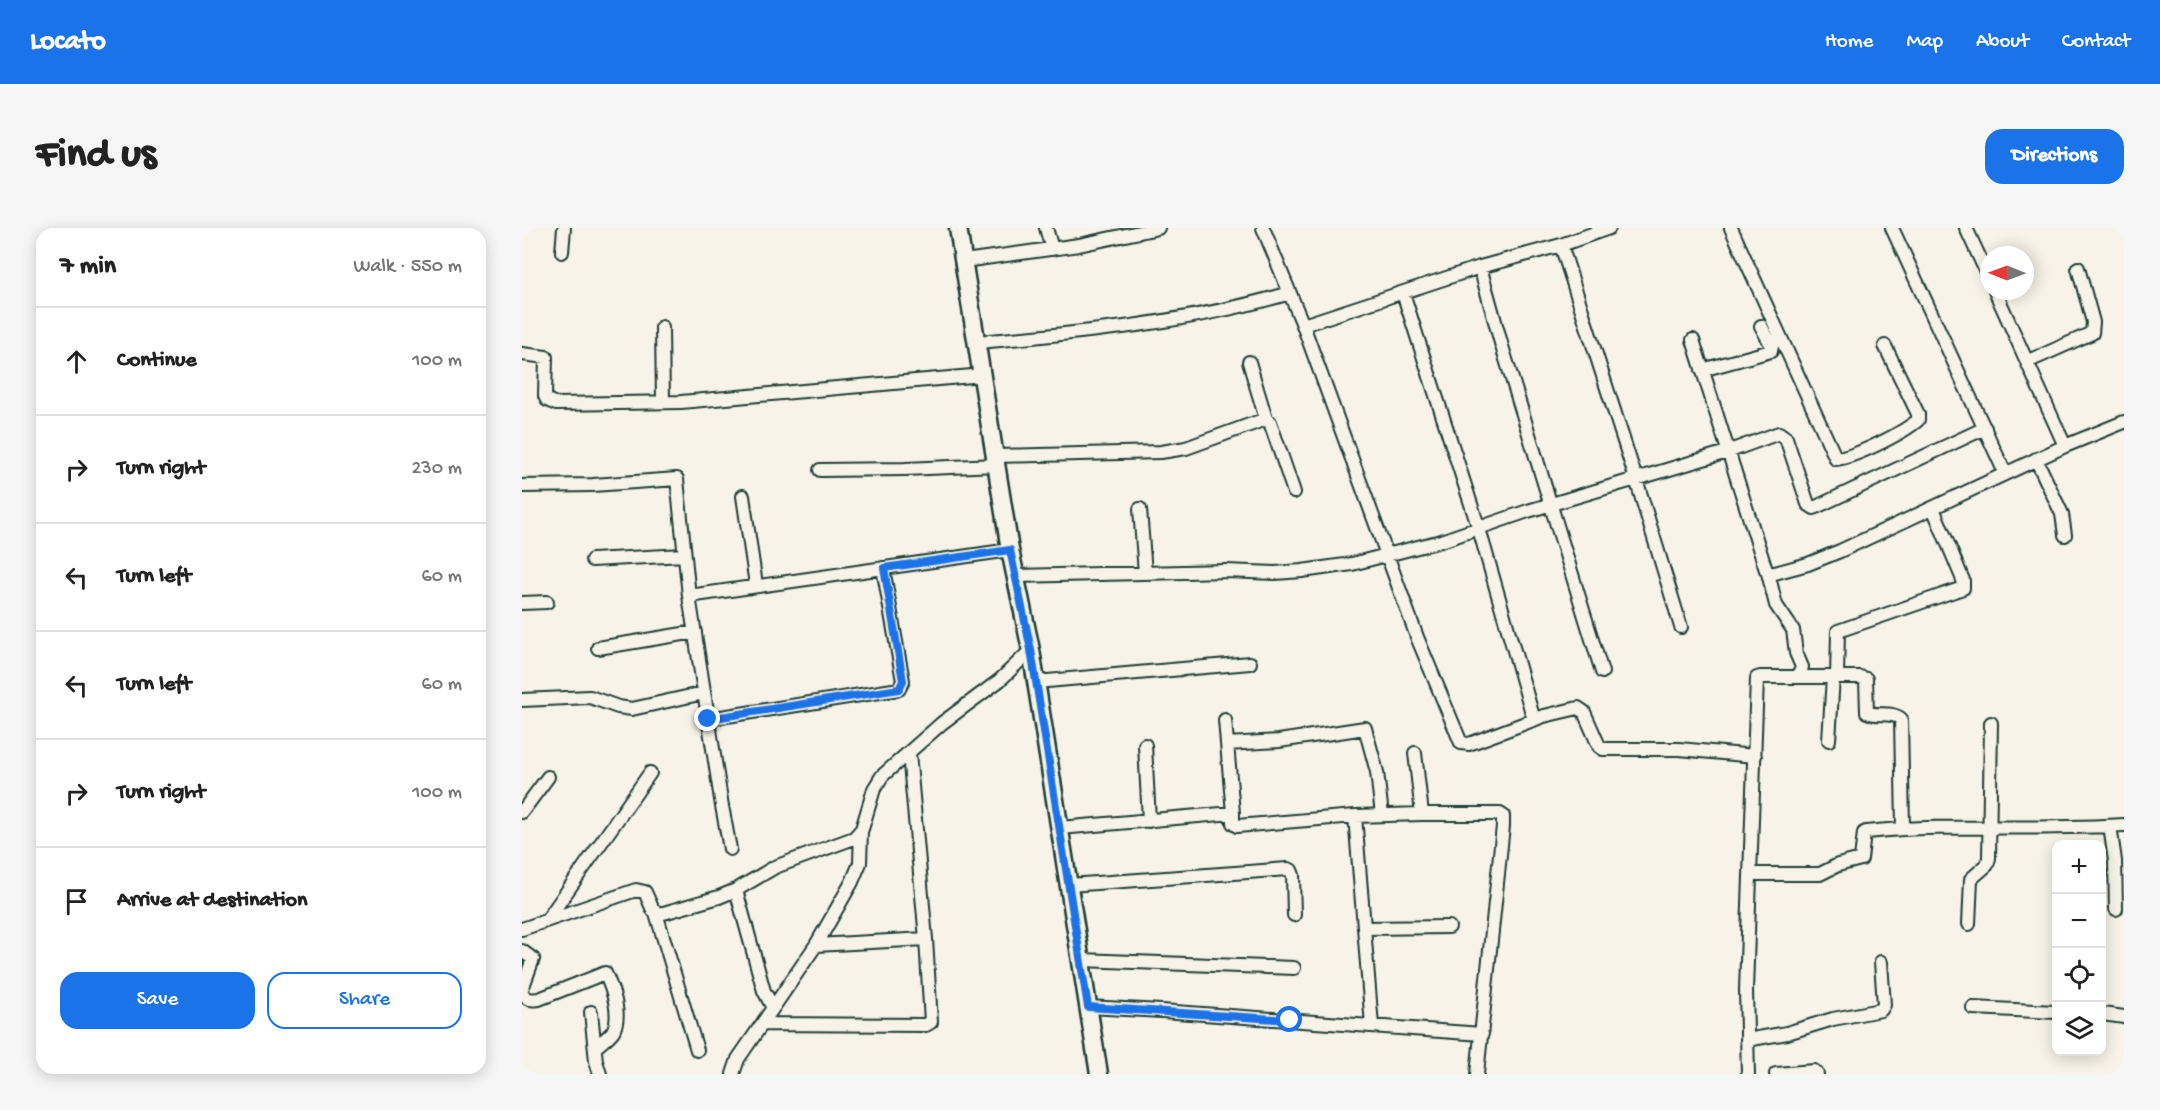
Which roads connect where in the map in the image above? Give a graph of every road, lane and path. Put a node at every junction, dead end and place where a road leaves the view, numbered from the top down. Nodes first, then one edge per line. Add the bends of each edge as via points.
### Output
1 (564, 228) edge
2 (958, 228) edge
3 (1046, 228) edge
4 (1158, 228) edge
5 (1263, 228) edge
6 (1609, 228) edge
7 (1731, 228) edge
8 (1892, 228) edge
9 (1966, 228) edge
10 (1561, 245) junction
11 (1052, 249) junction
12 (562, 252) dead end
13 (1980, 258) edge
14 (970, 260) junction
15 (1480, 267) junction
16 (2078, 268) dead end
17 (1290, 293) junction
18 (1403, 293) junction
19 (1999, 300) edge
20 (1303, 325) junction
21 (1761, 326) dead end
22 (662, 327) dead end
23 (1693, 340) dead end
24 (987, 341) junction
25 (1885, 346) dead end
26 (522, 354) edge
27 (1249, 362) dead end
28 (2027, 362) junction
29 (1702, 370) junction
30 (983, 375) junction
31 (663, 402) junction
32 (1266, 419) junction
33 (2124, 422) edge
34 (1984, 428) junction
35 (2065, 446) junction
36 (1727, 452) junction
37 (1003, 458) junction
38 (2036, 459) junction
39 (820, 470) dead end
40 (2005, 473) junction
41 (1636, 479) junction
42 (522, 486) edge
43 (1294, 492) dead end
44 (743, 496) dead end
45 (1551, 505) junction
46 (1933, 508) junction
47 (1140, 509) dead end
48 (1479, 529) junction
49 (2065, 535) dead end
50 (1010, 550) junction
51 (684, 555) junction
52 (1388, 556) junction
53 (592, 560) dead end
54 (884, 568) junction
55 (1145, 573) junction
56 (1768, 573) junction
57 (1024, 575) junction
58 (756, 585) junction
59 (690, 596) junction
60 (547, 602) dead end
61 (522, 603) edge
62 (1681, 627) dead end
63 (695, 632) junction
64 (598, 648) dead end
65 (1031, 650) junction
66 (1250, 663) dead end
67 (1602, 672) dead end
68 (1798, 677) junction
69 (1835, 677) junction
70 (1044, 682) junction
71 (704, 693) junction
72 (522, 700) edge
73 (708, 719) junction
74 (1225, 720) dead end
75 (1534, 720) junction
76 (1991, 723) dead end
77 (1829, 740) dead end
78 (1227, 744) junction
79 (1145, 745) dead end
80 (909, 753) junction
81 (1415, 753) dead end
82 (1755, 756) junction
83 (650, 773) dead end
84 (548, 777) dead end
85 (522, 813) edge
86 (1233, 813) junction
87 (1422, 813) junction
88 (1382, 815) junction
89 (1355, 816) junction
90 (1149, 821) junction
91 (2124, 825) edge
92 (2110, 826) junction
93 (1066, 828) junction
94 (1903, 828) junction
95 (1990, 828) junction
96 (861, 831) junction
97 (730, 849) dead end
98 (1751, 874) junction
99 (1076, 884) junction
100 (736, 890) junction
101 (2116, 909) dead end
102 (656, 913) junction
103 (1294, 915) dead end
104 (547, 920) junction
105 (1969, 924) dead end
106 (1449, 927) dead end
107 (1364, 928) junction
108 (522, 929) edge
109 (926, 939) junction
110 (816, 945) junction
111 (522, 951) edge
112 (1086, 960) junction
113 (1881, 962) dead end
114 (1294, 968) dead end
115 (522, 991) edge
116 (1095, 1007) junction
117 (773, 1008) junction
118 (1973, 1008) dead end
119 (591, 1012) dead end
120 (2052, 1012) edge
121 (2106, 1015) edge
122 (2124, 1017) edge
123 (762, 1024) junction
124 (1372, 1026) junction
125 (1482, 1034) junction
126 (1747, 1040) junction
127 (595, 1048) junction
128 (697, 1050) dead end
129 (600, 1074) edge
130 (733, 1074) edge
131 (1099, 1074) edge
132 (1477, 1074) edge
133 (1748, 1074) edge
134 (1776, 1074) edge
135 (1817, 1074) edge

1 - 12 street
2 - 14 street
3 - 11 street
4 - 11 street
5 - 17 street
6 - 10 street
7 - 25 street via 1836,459 1889,438 1918,420
8 - 34 street
9 - 13 street
10 - 15 street
10 - 41 street
11 - 14 street
14 - 24 street
15 - 18 street
15 - 45 street
16 - 28 street via 2093,322 2092,333
17 - 20 street
17 - 24 street via 1244,307 1177,318
18 - 20 street
18 - 48 street
19 - 28 street
20 - 52 street
21 - 29 street via 1771,351
22 - 31 street
23 - 29 street
24 - 30 street
26 - 31 street via 546,357 545,396 551,403
27 - 32 street
28 - 35 street
29 - 36 street
30 - 31 street
30 - 37 street
32 - 37 street via 1186,448 1161,452
32 - 43 street
33 - 35 street
34 - 36 street via 1814,508 1808,504 1784,435 1775,434
34 - 40 street
35 - 38 street
36 - 41 street
36 - 56 street
37 - 39 street via 905,469
37 - 50 street
38 - 40 street
38 - 49 street via 2062,514
40 - 46 street
41 - 45 street
41 - 62 street
42 - 51 street via 675,478
44 - 58 street
45 - 48 street
45 - 67 street
46 - 56 street via 1808,564
46 - 69 street via 1963,588 1838,631
47 - 55 street
48 - 52 street
48 - 75 street
50 - 54 street
50 - 57 street
51 - 53 street
51 - 59 street
52 - 55 street via 1302,571
52 - 75 street via 1461,743 1469,744
54 - 58 street
54 - 73 street via 903,681 899,689
55 - 57 street
56 - 68 street via 1776,605 1794,631 1802,667
57 - 65 street
58 - 59 street
59 - 63 street
60 - 61 street
63 - 64 street
63 - 71 street
65 - 70 street
65 - 80 street
66 - 70 street
68 - 69 street
68 - 82 street via 1757,678
69 - 77 street
69 - 94 street via 1866,679 1867,712 1901,719
70 - 93 street
71 - 72 street via 632,709 590,697
71 - 73 street
73 - 97 street
74 - 78 street
75 - 82 street via 1578,708 1584,712 1603,749 1679,749
76 - 95 street
78 - 86 street
78 - 88 street via 1279,741 1365,728 1377,772
79 - 90 street
80 - 96 street via 875,784
80 - 109 street
81 - 87 street
82 - 98 street
83 - 104 street
84 - 85 street
86 - 89 street via 1237,826
86 - 90 street
87 - 88 street
87 - 125 street via 1503,816
88 - 89 street
89 - 107 street
90 - 93 street
91 - 92 street
92 - 95 street
92 - 101 street
93 - 99 street
94 - 95 street
94 - 98 street via 1864,832 1862,859 1824,873
95 - 105 street via 1989,862 1971,879
96 - 100 street via 849,840 775,867
96 - 110 street via 858,871
98 - 126 street
99 - 103 street via 1288,869 1293,876
99 - 112 street
100 - 102 street
100 - 117 street via 764,991
102 - 104 street via 645,892 636,890
102 - 128 street
104 - 108 street
106 - 107 street
107 - 124 street
109 - 110 street
109 - 123 street via 929,1024
110 - 117 street
111 - 115 street via 533,960
112 - 114 street
112 - 116 street
113 - 126 street via 1881,1010
115 - 127 street via 530,999 539,999 605,973 617,1019 613,1031
116 - 124 street
116 - 131 street
117 - 123 street
118 - 120 street
119 - 127 street
121 - 122 street
123 - 130 street via 738,1059
124 - 125 street
125 - 132 street
126 - 133 street
127 - 129 street
134 - 135 street via 1808,1070

